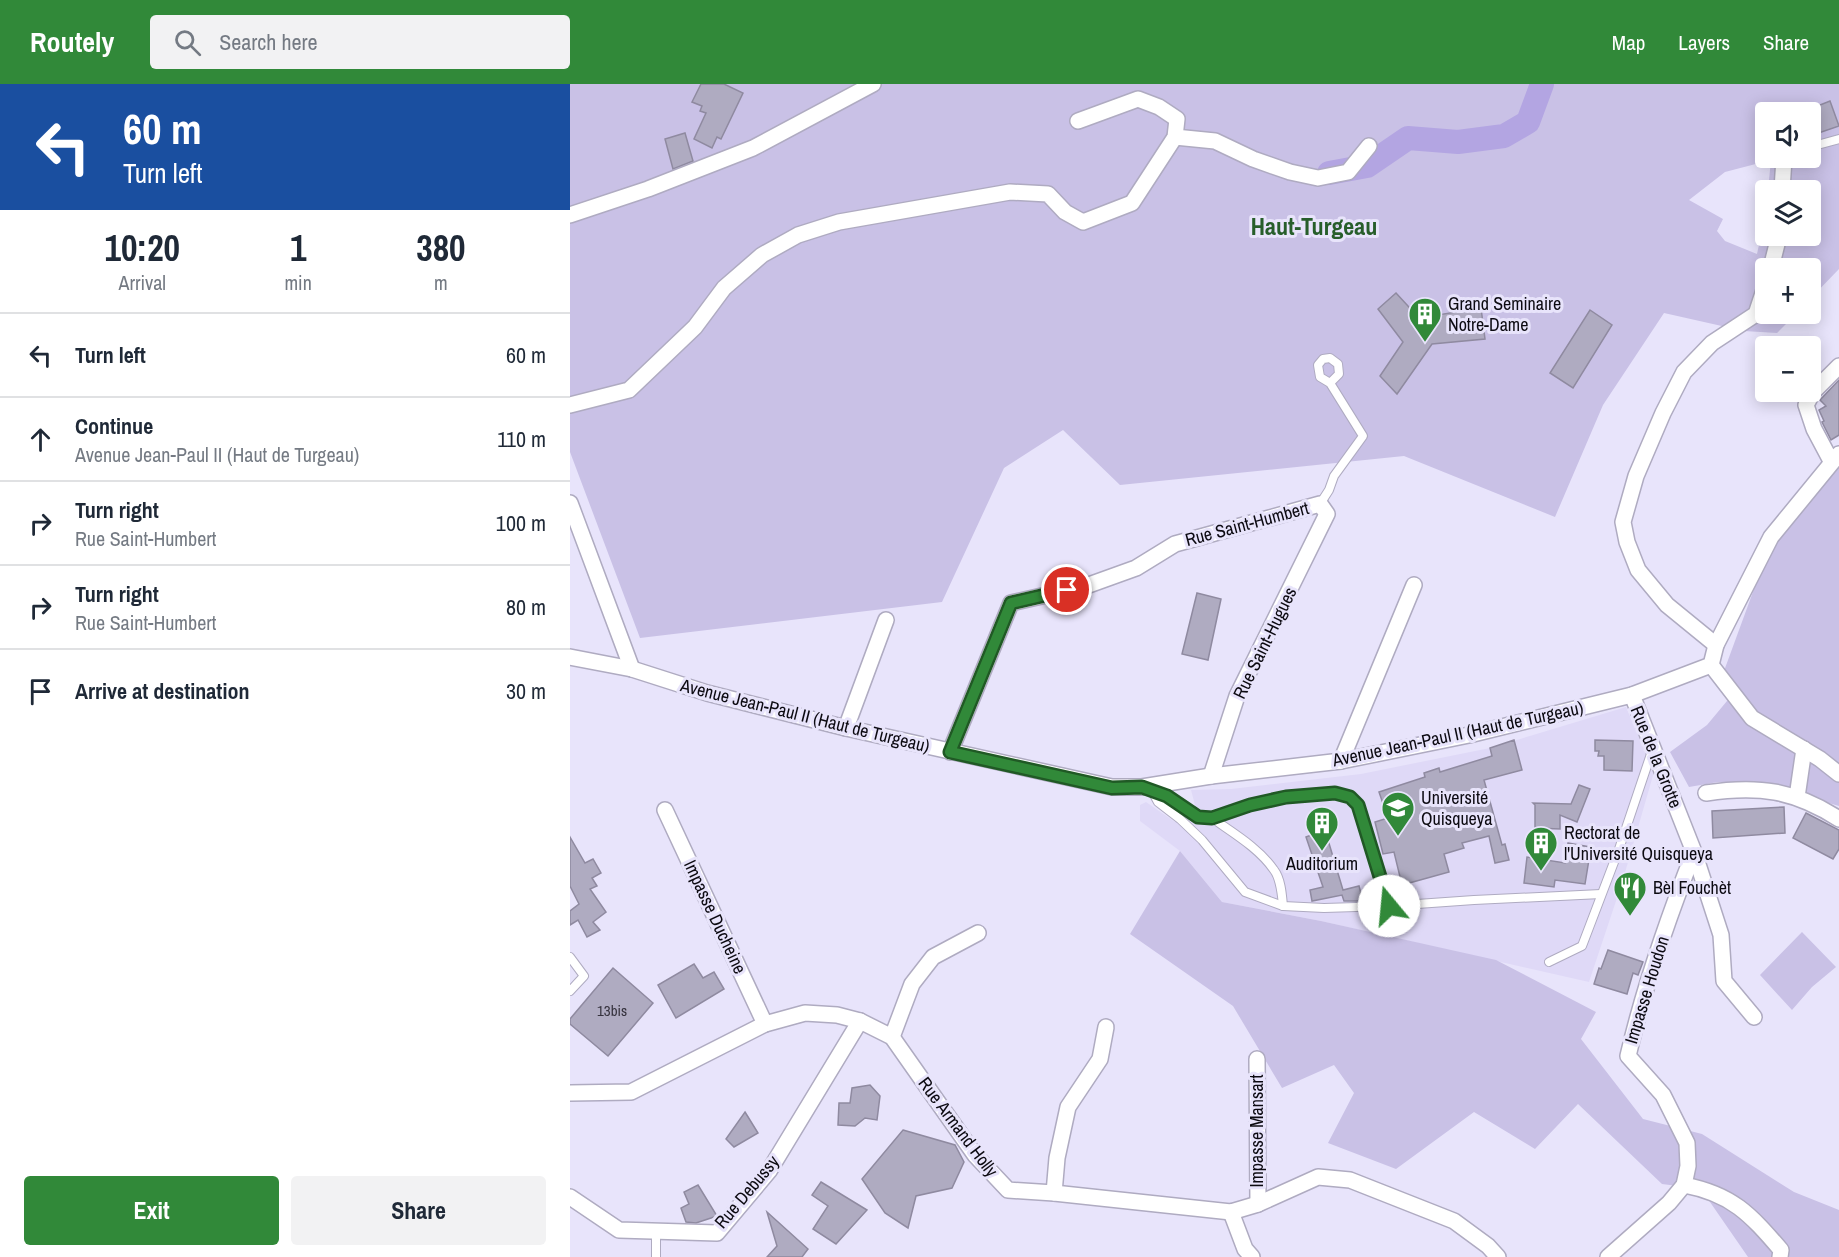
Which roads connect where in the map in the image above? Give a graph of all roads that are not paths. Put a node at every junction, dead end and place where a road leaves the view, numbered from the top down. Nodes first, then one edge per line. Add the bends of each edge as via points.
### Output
1 (873, 84) edge
2 (1078, 121) dead end
3 (1175, 137) junction
4 (1839, 139) edge
5 (1821, 144) edge
6 (1369, 146) dead end
7 (570, 215) edge
8 (1755, 315) edge
9 (1839, 366) edge
10 (1330, 383) dead end
11 (570, 405) edge
12 (1835, 457) edge
13 (570, 502) edge
14 (1323, 509) junction
15 (1414, 585) dead end
16 (886, 620) dead end
17 (1716, 645) junction
18 (570, 657) edge
19 (1711, 665) junction
20 (632, 669) junction
21 (1632, 695) junction
22 (846, 728) junction
23 (1653, 747) junction
24 (1804, 749) junction
25 (950, 752) junction
26 (1341, 761) junction
27 (1839, 774) edge
28 (1211, 776) junction
29 (1147, 789) junction
30 (1706, 794) dead end
31 (1797, 797) junction
32 (665, 810) dead end
33 (1212, 818) junction
34 (1839, 819) edge
35 (1694, 852) junction
36 (1601, 894) junction
37 (1283, 906) junction
38 (1389, 906) junction
39 (978, 933) dead end
40 (570, 957) edge
41 (1549, 962) dead end
42 (570, 991) edge
43 (1754, 1017) dead end
44 (860, 1021) junction
45 (765, 1024) junction
46 (1106, 1027) dead end
47 (892, 1037) junction
48 (1257, 1059) dead end
49 (570, 1094) edge
50 (1684, 1185) junction
51 (1054, 1193) junction
52 (570, 1197) edge
53 (1258, 1204) junction
54 (1231, 1212) junction
55 (656, 1231) junction
56 (656, 1257) edge
57 (1252, 1257) edge
58 (1498, 1257) edge
59 (1608, 1257) edge
60 (1780, 1257) edge

1 - 7 street via 753,148
2 - 3 street via 1138,99 1177,119
3 - 6 street via 1215,141 1253,159 1318,178 1348,172
3 - 11 street via 1132,203 1083,222 1065,212 1048,194 1010,192 839,222 798,235 762,255 724,288 695,327 629,390
4 - 5 lane
8 - 17 street via 1712,344 1684,372 1636,476 1623,522 1638,570 1667,605
9 - 12 street via 1812,392 1806,405 1814,429
10 - 14 lane via 1363,436 1334,476
12 - 17 street via 1771,537
13 - 20 street
14 - 25 street, Rue Saint-Humbert via 1175,544 1136,568 1086,586 1011,603
14 - 28 street, Rue Saint-Hugues via 1237,696
15 - 26 street
16 - 22 street
17 - 19 street
18 - 20 street, Avenue Jean-Paul II (Haut de Turgeau)
19 - 21 street, Avenue Jean-Paul II (Haut de Turgeau)
19 - 24 street via 1752,718
20 - 22 street, Avenue Jean-Paul II (Haut de Turgeau) via 707,693
21 - 23 street, Rue de la Grotte
21 - 26 street, Avenue Jean-Paul II (Haut de Turgeau)
22 - 25 street, Avenue Jean-Paul II (Haut de Turgeau)
23 - 35 street, Rue de la Grotte
23 - 36 lane
24 - 27 street
24 - 31 street
25 - 29 street, Avenue Jean-Paul II (Haut de Turgeau) via 1112,788
26 - 28 street, Avenue Jean-Paul II (Haut de Turgeau)
28 - 29 street, Avenue Jean-Paul II (Haut de Turgeau)
29 - 33 lane via 1167,796 1198,817
29 - 37 lane via 1202,840 1245,892
30 - 31 street via 1736,788
31 - 34 street
32 - 45 street, Impasse Ducheine
33 - 37 lane via 1242,838 1275,871
33 - 38 lane via 1286,797 1335,793 1350,797 1358,805
35 - 43 street, Rue de la Grotte via 1721,935 1724,981
35 - 50 street, Impasse Houdon via 1638,1011 1628,1056 1663,1095 1687,1143
36 - 38 lane
36 - 41 lane via 1582,946
37 - 38 lane
39 - 47 street via 933,957 912,984
40 - 42 lane via 584,976
44 - 45 street, Rue Armand Holly via 805,1013
44 - 47 street, Rue Armand Holly
44 - 55 street, Rue Debussy via 769,1171 717,1233
45 - 49 street, Rue Armand Holly via 631,1092
46 - 51 street via 1100,1059 1068,1107
47 - 51 street, Rue Armand Holly via 975,1155 1008,1190
48 - 53 street, Impasse Mansart
50 - 59 street
50 - 60 street via 1707,1189 1754,1218 1781,1250
51 - 54 street, Rue Armand Holly
52 - 55 street, Rue Debussy via 619,1230
53 - 54 street, Rue Armand Holly
53 - 58 street, Rue Armand Holly via 1318,1177 1350,1180 1454,1221
54 - 57 street
55 - 56 lane

